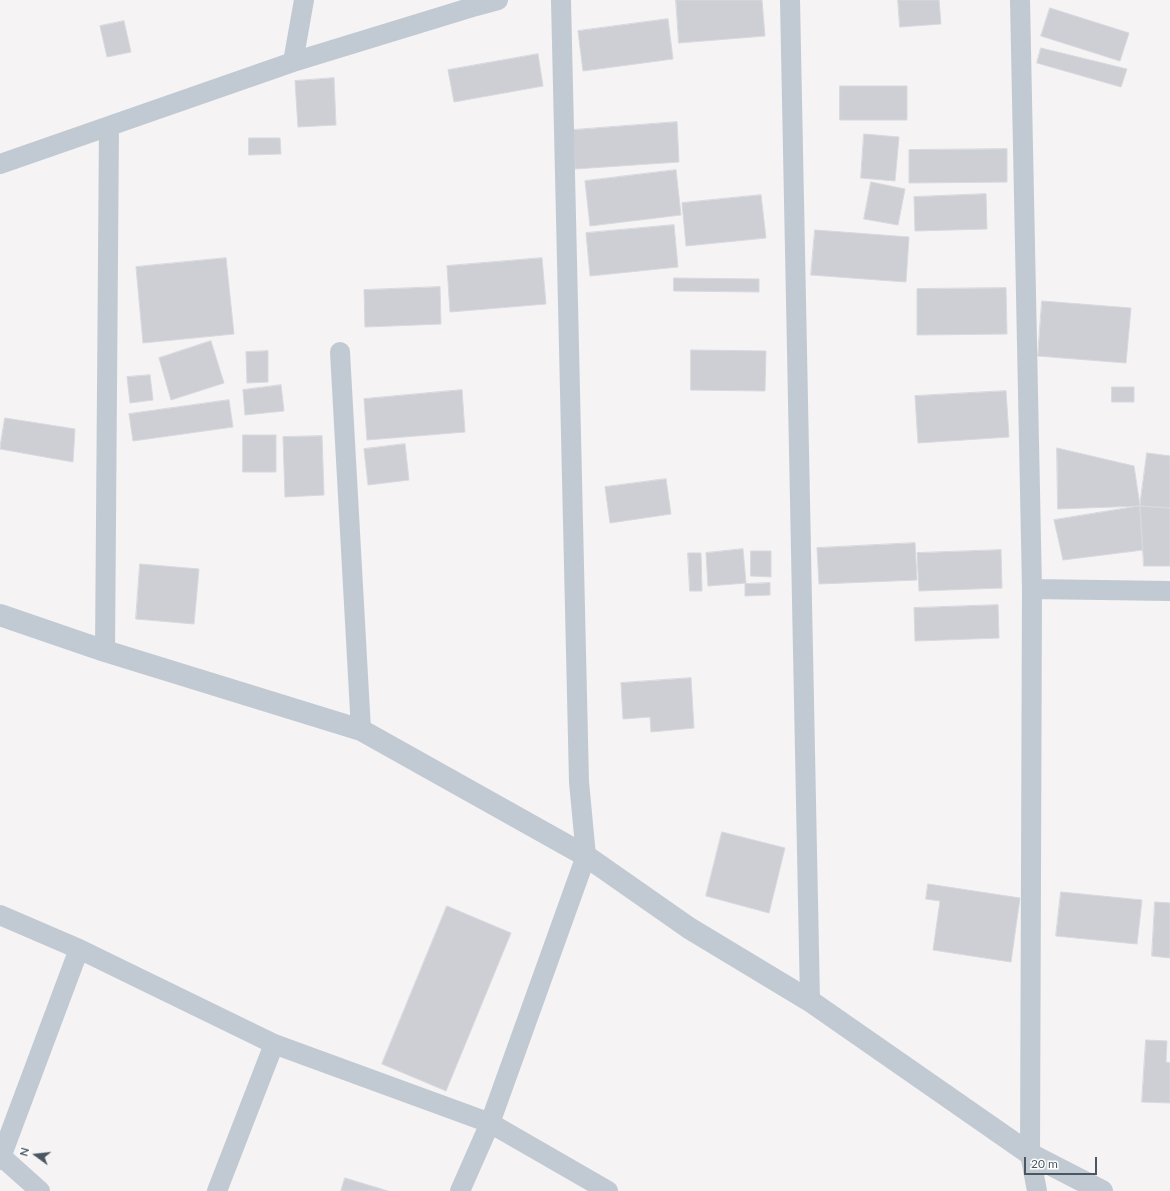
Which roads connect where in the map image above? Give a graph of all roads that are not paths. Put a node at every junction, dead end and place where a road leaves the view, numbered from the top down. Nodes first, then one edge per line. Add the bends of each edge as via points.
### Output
1 (304, 0) edge
2 (498, 0) edge
3 (561, 0) edge
4 (790, 0) edge
5 (1020, 0) edge
6 (293, 62) junction
7 (109, 126) junction
8 (0, 164) edge
9 (340, 352) dead end
10 (1032, 589) junction
11 (1170, 591) edge
12 (0, 615) edge
13 (105, 650) junction
14 (361, 730) junction
15 (586, 856) junction
16 (0, 915) edge
17 (79, 949) junction
18 (810, 1001) junction
19 (274, 1044) junction
20 (490, 1123) junction
21 (1030, 1154) junction
22 (1, 1159) edge
23 (40, 1191) edge
24 (217, 1191) edge
25 (460, 1191) edge
26 (608, 1191) edge
27 (1037, 1191) edge
28 (1102, 1191) edge

1 - 6 street
2 - 6 street
3 - 15 street via 579,782
4 - 18 street
5 - 10 street
6 - 7 street
7 - 8 street
7 - 13 street
9 - 14 street
10 - 11 street
10 - 21 street
12 - 13 street
13 - 14 street
14 - 15 street
15 - 18 street via 689,928
15 - 20 street
16 - 17 street
17 - 19 street
17 - 22 street
18 - 21 street
19 - 20 street
19 - 24 street
20 - 25 street
20 - 26 street
21 - 27 street
21 - 28 street
22 - 23 street

